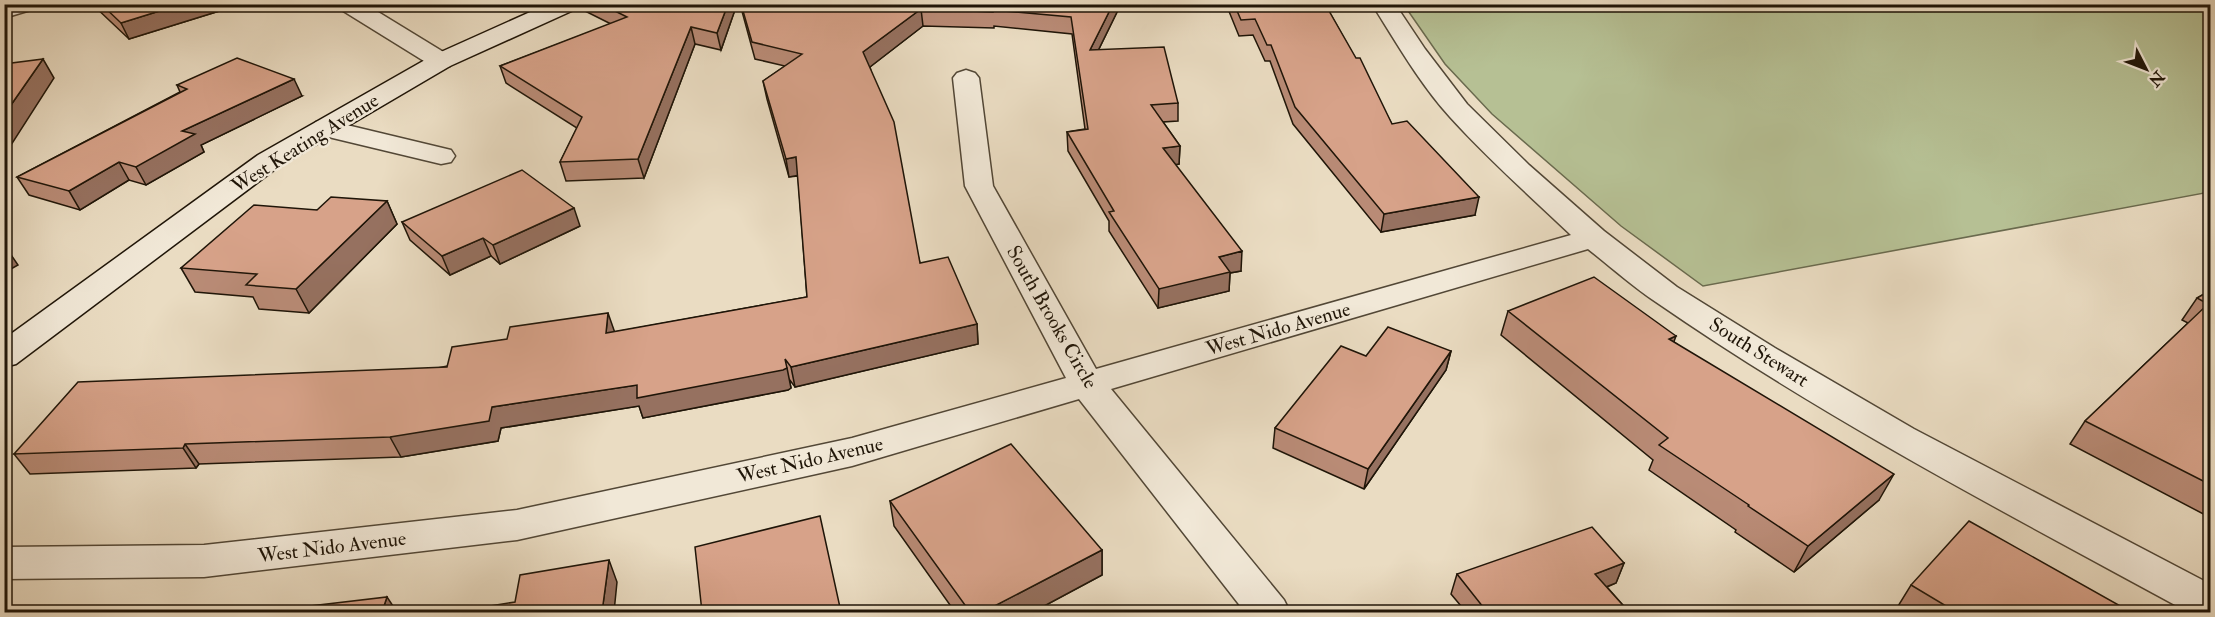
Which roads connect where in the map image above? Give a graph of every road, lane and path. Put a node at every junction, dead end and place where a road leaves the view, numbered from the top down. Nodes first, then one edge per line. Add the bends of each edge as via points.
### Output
1 (26, 4) edge
2 (348, 4) edge
3 (568, 4) edge
4 (1383, 4) edge
5 (4, 11) edge
6 (441, 61) junction
7 (966, 78) dead end
8 (326, 128) junction
9 (441, 156) dead end
10 (1593, 238) junction
11 (4, 356) edge
12 (1086, 383) junction
13 (4, 563) edge
14 (2211, 604) edge
15 (1269, 612) edge

1 - 5 street
2 - 6 street
3 - 6 street, West Keating Avenue
4 - 10 street, South Stewart via 1458,110
6 - 8 street, West Keating Avenue
7 - 12 street, South Brooks Circle via 979,186
8 - 9 street
8 - 11 street, West Keating Avenue via 268,161
10 - 12 street, West Nido Avenue
10 - 14 street, South Stewart via 1666,294 1762,356 1901,438
12 - 13 street, West Nido Avenue via 852,452 517,525 204,561
12 - 15 street, South Brooks Circle

